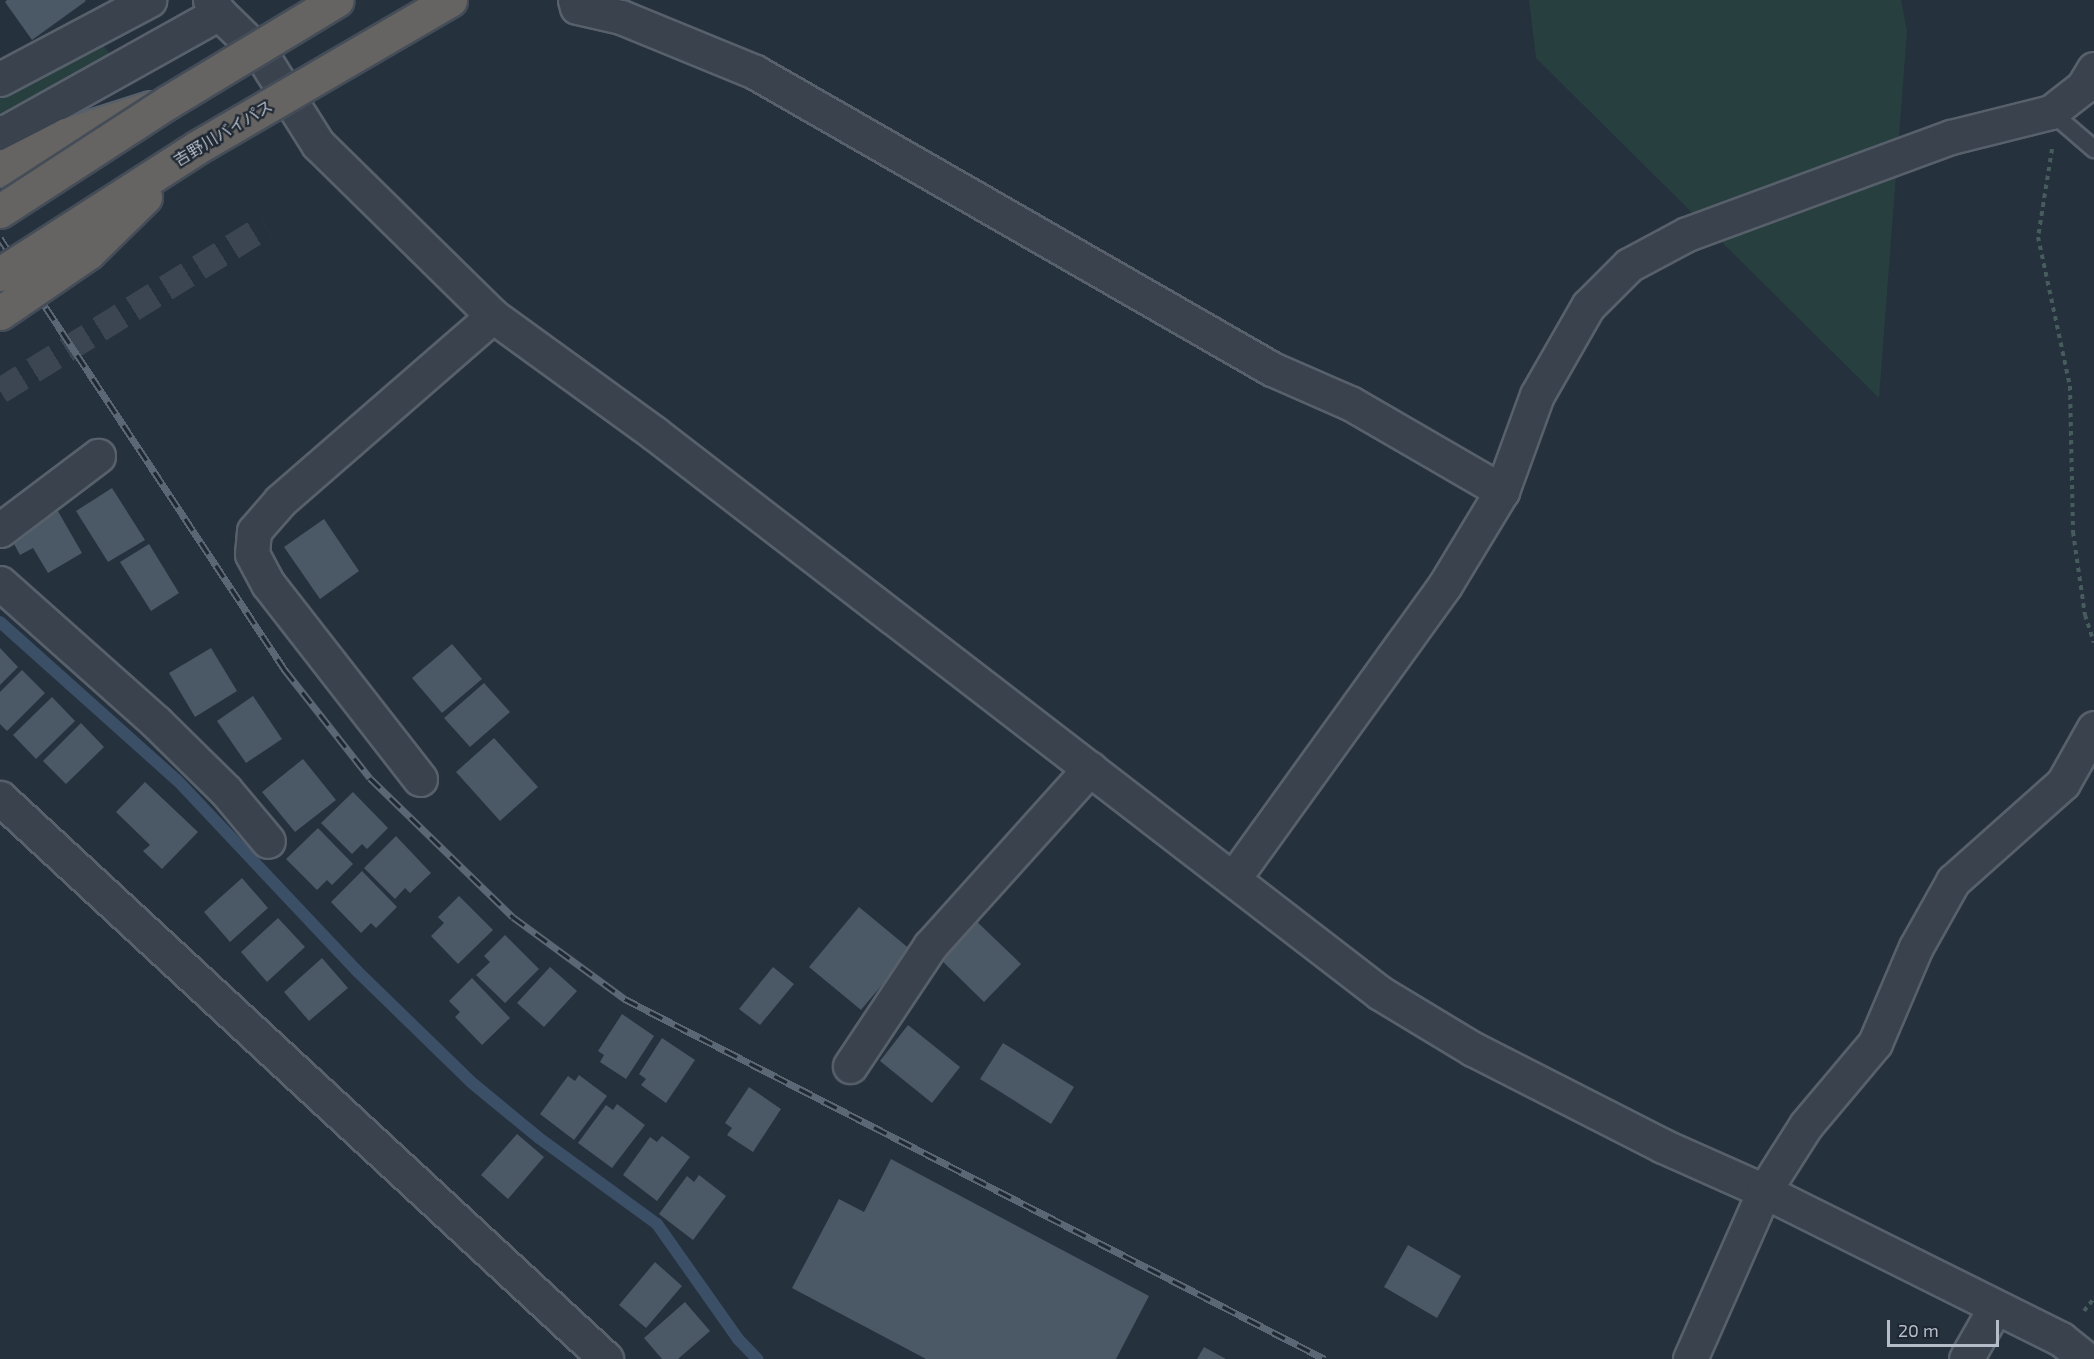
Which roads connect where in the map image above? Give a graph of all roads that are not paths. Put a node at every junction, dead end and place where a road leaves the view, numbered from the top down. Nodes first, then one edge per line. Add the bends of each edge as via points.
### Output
1 (149, 0) edge
2 (337, 0) edge
3 (450, 0) edge
4 (575, 0) edge
5 (214, 7) edge
6 (2094, 69) edge
7 (0, 79) edge
8 (168, 102) junction
9 (2051, 112) junction
10 (0, 132) edge
11 (196, 148) junction
12 (2094, 148) edge
13 (0, 169) edge
14 (0, 211) edge
15 (0, 274) edge
16 (0, 313) edge
17 (493, 316) junction
18 (98, 456) dead end
19 (1502, 491) junction
20 (0, 530) edge
21 (0, 583) edge
22 (2094, 728) edge
23 (1090, 768) junction
24 (420, 779) dead end
25 (0, 798) edge
26 (268, 841) dead end
27 (1233, 879) junction
28 (850, 1066) dead end
29 (1764, 1191) junction
30 (1995, 1308) junction
31 (606, 1359) edge
32 (1690, 1359) edge
33 (1966, 1359) edge
34 (2086, 1359) edge

1 - 7 street
2 - 8 highway, bridge
3 - 11 highway, 吉野川バイパス, bridge
4 - 19 street via 577,8 621,17 755,72 1272,369 1350,403
5 - 10 street
5 - 17 street via 261,54 318,144
6 - 9 street via 2084,87
8 - 13 highway, bridge via 66,135
8 - 14 highway, bridge
9 - 12 lane
9 - 19 street via 1951,137 1687,234 1629,265 1588,306 1543,385
11 - 15 highway, 吉野川バイパス, bridge
11 - 16 highway, bridge via 88,253
17 - 23 street via 654,433
17 - 24 street via 280,501 254,531 252,554 268,584
18 - 20 street
19 - 27 street via 1445,585
21 - 26 street via 156,723 226,791
22 - 29 street via 2063,783 1953,881 1916,946 1875,1043 1806,1125
23 - 27 street
23 - 28 street via 930,946
25 - 31 street
27 - 29 street via 1380,993 1473,1049 1663,1146
29 - 30 street
29 - 32 street
30 - 33 street
30 - 34 street via 2061,1339

